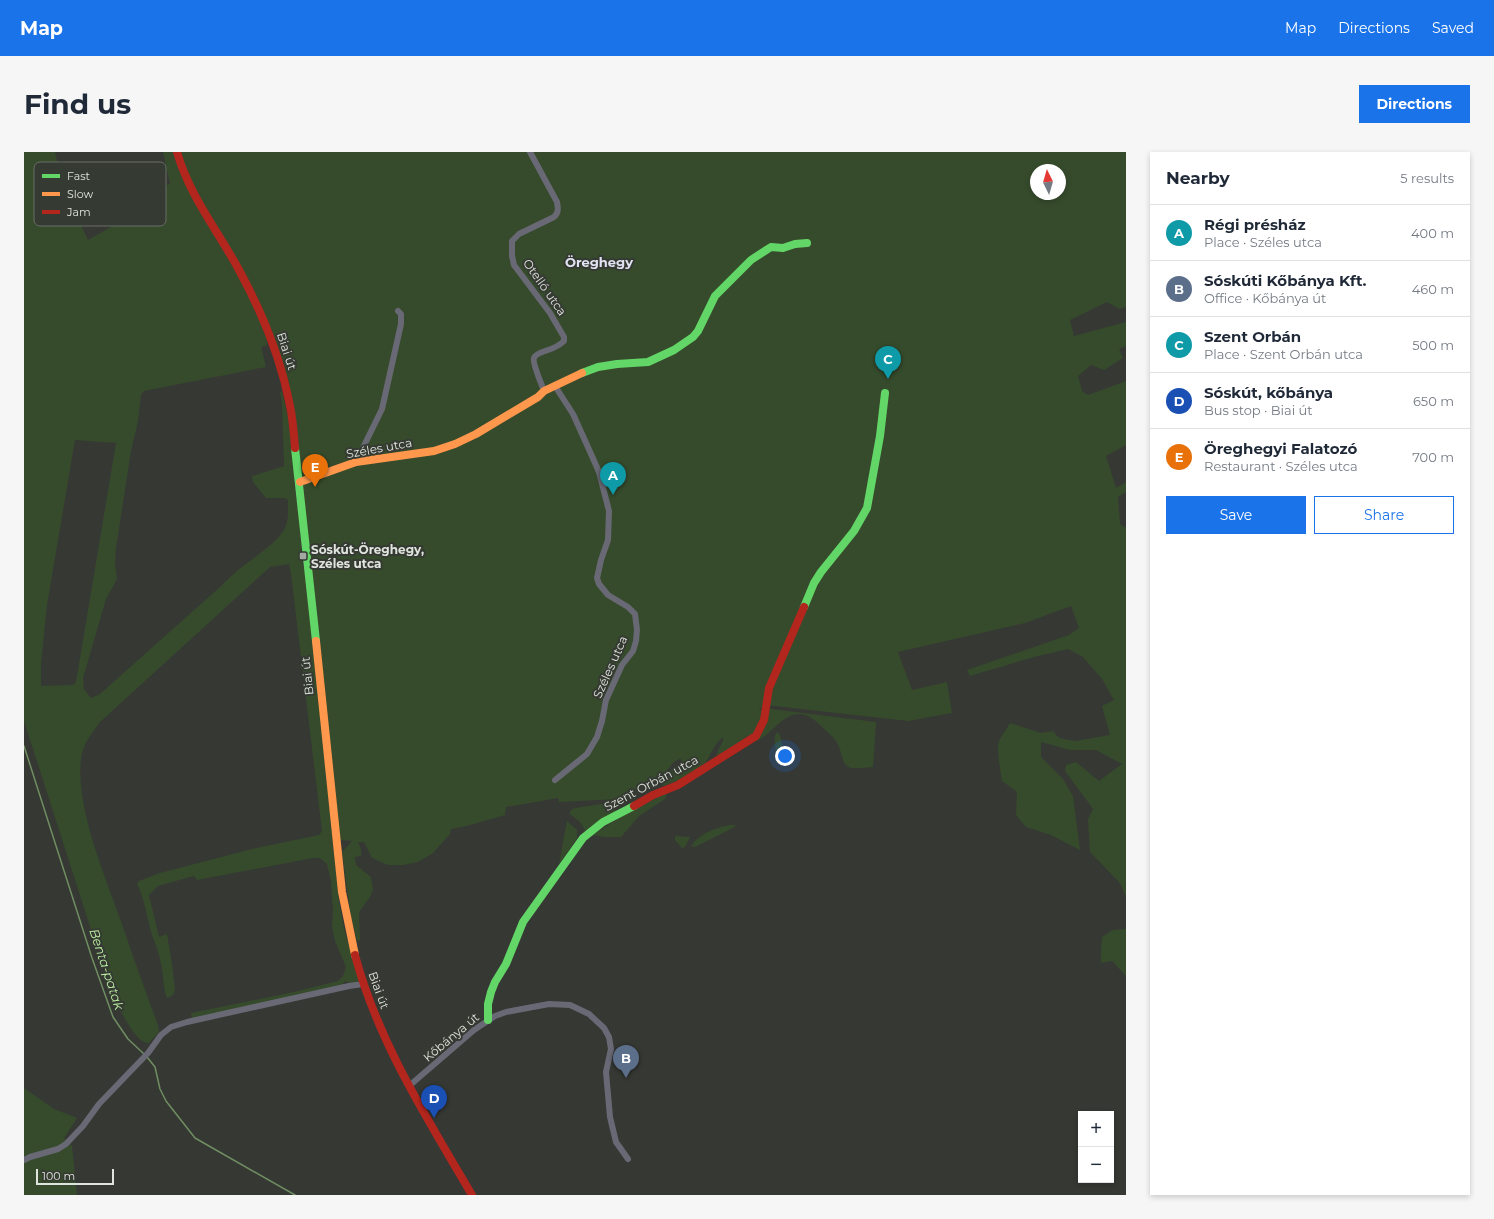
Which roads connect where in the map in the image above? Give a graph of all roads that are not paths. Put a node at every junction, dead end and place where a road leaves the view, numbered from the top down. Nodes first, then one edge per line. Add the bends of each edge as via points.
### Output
1 (177, 152) edge
2 (530, 152) edge
3 (807, 243) dead end
4 (398, 311) dead end
5 (554, 386) junction
6 (544, 391) junction
7 (885, 393) dead end
8 (356, 462) junction
9 (300, 482) junction
10 (555, 780) dead end
11 (363, 984) junction
12 (488, 1020) junction
13 (409, 1086) junction
14 (628, 1159) dead end
15 (24, 1160) edge
16 (472, 1195) edge

1 - 9 street, Biai út via 187,181 251,292 270,336 290,406
2 - 6 street, Otelló utca via 558,208 557,215 519,234 512,241 511,249 514,265 550,313 564,337 564,341 558,347 534,356 534,364
3 - 5 street, Széles utca via 783,248 771,247 751,260 715,296 698,331 674,350 648,362 598,367
4 - 8 street via 401,314 401,324 382,409
5 - 6 street, Széles utca
5 - 10 street, Széles utca via 588,445 599,472 609,511 608,540 597,578 599,584 608,595 635,614 637,630 633,652 622,665 606,700 597,737 587,754
6 - 8 street, Széles utca via 538,397 455,444 434,451
7 - 12 street, Szent Orbán utca via 867,508 854,531 814,583 769,688 764,720 756,736 678,785 653,795 603,822 583,838 523,922 506,964 491,992
8 - 9 street, Széles utca
9 - 11 street, Biai út via 342,892 350,937
11 - 13 street, Biai út via 384,1036
11 - 15 street via 177,1025 161,1035 148,1053 99,1104 66,1144
12 - 13 street, Kőbánya út
12 - 14 street, Kőbánya út via 506,1012 562,1004 581,1009 597,1020 604,1028 611,1044 606,1072 610,1117 616,1142
13 - 16 street, Biai út

